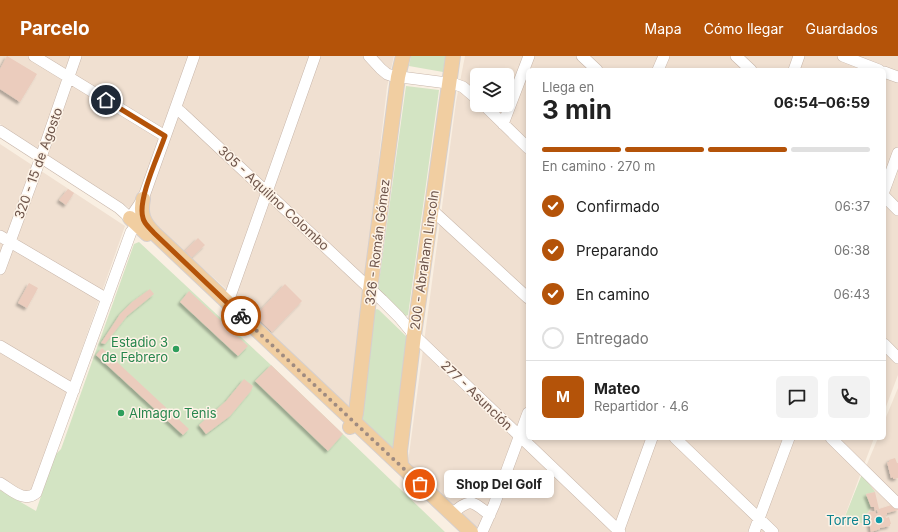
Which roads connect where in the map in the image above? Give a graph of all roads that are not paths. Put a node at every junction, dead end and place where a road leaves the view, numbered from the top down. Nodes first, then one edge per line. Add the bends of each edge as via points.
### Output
1 (34, 56) edge
2 (76, 56) edge
3 (194, 56) edge
4 (315, 56) edge
5 (369, 56) edge
6 (403, 56) edge
7 (453, 56) edge
8 (529, 56) edge
9 (582, 56) edge
10 (664, 56) edge
11 (736, 56) edge
12 (799, 56) edge
13 (843, 56) edge
14 (595, 68) edge
15 (659, 68) edge
16 (749, 68) edge
17 (795, 68) edge
18 (874, 68) edge
19 (886, 73) edge
20 (69, 77) junction
21 (398, 77) junction
22 (898, 77) edge
23 (448, 82) junction
24 (470, 93) edge
25 (176, 108) junction
26 (491, 112) edge
27 (504, 124) junction
28 (0, 131) edge
29 (165, 136) junction
30 (526, 146) edge
31 (898, 154) edge
32 (41, 157) junction
33 (886, 187) edge
34 (267, 191) junction
35 (886, 198) edge
36 (143, 199) junction
37 (432, 210) junction
38 (898, 210) edge
39 (133, 221) junction
40 (5, 239) edge
41 (0, 269) edge
42 (370, 290) junction
43 (526, 296) edge
44 (107, 299) junction
45 (228, 302) junction
46 (414, 335) junction
47 (0, 346) edge
48 (886, 346) edge
49 (898, 358) edge
50 (74, 390) junction
51 (526, 419) edge
52 (352, 424) junction
53 (520, 436) junction
54 (651, 440) edge
55 (677, 440) edge
56 (788, 440) edge
57 (833, 440) edge
58 (401, 465) junction
59 (0, 483) edge
60 (897, 503) dead end
61 (451, 514) junction
62 (490, 515) junction
63 (759, 519) junction
64 (460, 532) edge
65 (471, 532) edge
66 (482, 532) edge
67 (619, 532) edge
68 (754, 532) edge
69 (773, 532) edge

1 - 20 street
2 - 20 street, 320 - 15 de Agosto
3 - 25 street
4 - 34 street
5 - 21 street via 387,74
6 - 21 main road, 326 - Román Gómez
7 - 23 main road, 200 - Abraham Lincoln
8 - 27 street
9 - 14 street
10 - 15 street
11 - 16 street
12 - 17 street
13 - 18 street
19 - 22 street
20 - 29 street
20 - 32 street, 320 - 15 de Agosto
21 - 23 street
21 - 42 main road, 326 - Román Gómez
23 - 24 street via 463,87
23 - 37 main road, 200 - Abraham Lincoln
25 - 29 street
25 - 34 street, 305 - Aquilino Colombo
26 - 27 street
27 - 30 street
28 - 32 street
29 - 36 street
31 - 33 street
32 - 39 street via 119,208
32 - 40 street, 320 - 15 de Agosto
34 - 42 street, 305 - Aquilino Colombo
34 - 45 street
35 - 38 street
36 - 39 street
36 - 45 main road via 142,212 147,226
37 - 43 street
37 - 46 main road, 200 - Abraham Lincoln
39 - 44 street
39 - 52 main road
40 - 41 street, 320 - 15 de Agosto
40 - 44 street
42 - 46 street, 277 - Asunción
42 - 52 main road, 326 - Román Gómez via 356,413
44 - 50 street
45 - 52 main road
46 - 53 street, 277 - Asunción
46 - 58 main road, 200 - Abraham Lincoln via 400,450
47 - 50 street
48 - 49 street
50 - 59 street via 36,493 32,497 23,497
51 - 53 street
52 - 58 main road
52 - 64 main road
53 - 62 street
53 - 67 street, 277 - Asunción
54 - 67 street
55 - 63 street
56 - 63 street
57 - 60 street
58 - 61 main road
61 - 62 street via 466,503 474,502
61 - 65 main road
62 - 66 street
63 - 68 street
63 - 69 street

